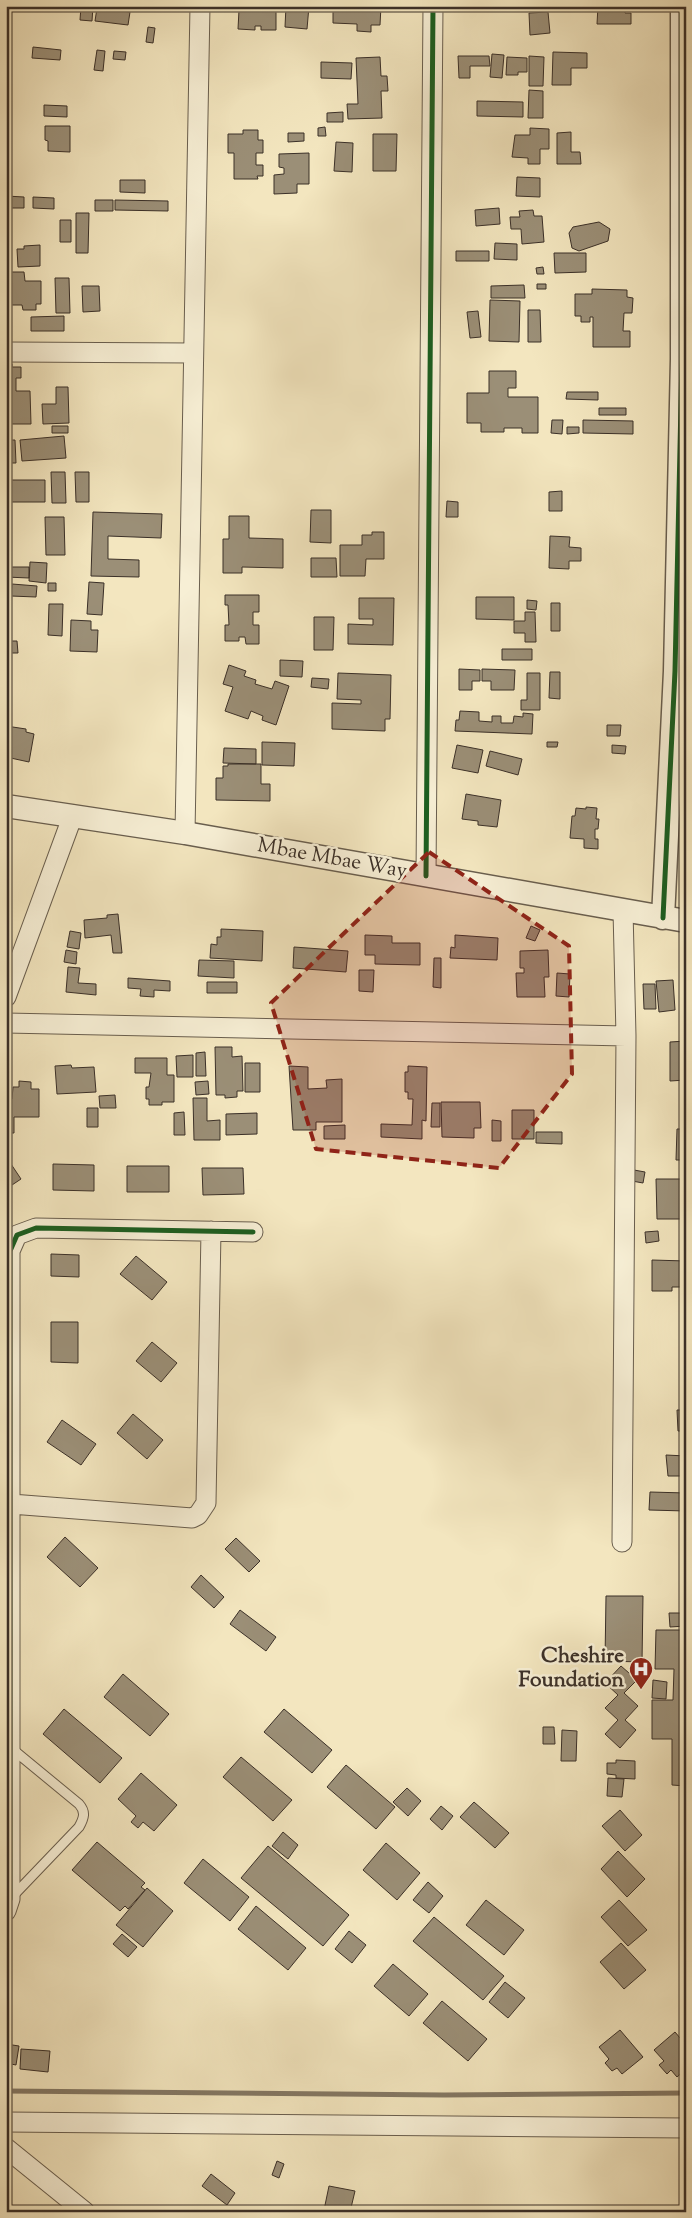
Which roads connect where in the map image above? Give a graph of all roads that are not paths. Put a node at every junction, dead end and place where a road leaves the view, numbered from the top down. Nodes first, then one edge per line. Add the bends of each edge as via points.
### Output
1 (200, 6) edge
2 (433, 6) edge
3 (682, 6) edge
4 (6, 352) edge
5 (193, 353) junction
6 (681, 671) edge
7 (6, 806) edge
8 (73, 815) junction
9 (185, 832) junction
10 (426, 876) junction
11 (623, 910) junction
12 (663, 918) junction
13 (686, 921) edge
14 (6, 996) edge
15 (6, 1023) edge
16 (626, 1036) junction
17 (211, 1231) junction
18 (253, 1232) dead end
19 (11, 1504) junction
20 (622, 1542) dead end
21 (10, 1748) junction
22 (8, 1905) edge
23 (6, 2122) edge
24 (686, 2128) edge
25 (6, 2148) edge
26 (85, 2212) edge

1 - 5 street
2 - 10 street
3 - 6 street
4 - 5 street
5 - 9 street
6 - 12 street
7 - 8 street, Mbae Mbae Way
8 - 9 street, Mbae Mbae Way
8 - 14 street
9 - 10 street, Mbae Mbae Way
10 - 11 street, Mbae Mbae Way
11 - 12 street, Mbae Mbae Way
11 - 16 street
12 - 13 street, Mbae Mbae Way
15 - 16 street
16 - 20 street
17 - 18 street
17 - 19 street via 36,1228 17,1235 10,1251
17 - 19 street via 206,1503 198,1515 192,1518
19 - 21 street
21 - 22 street
21 - 22 lane via 79,1804 84,1817 79,1827
23 - 24 street
25 - 26 street

